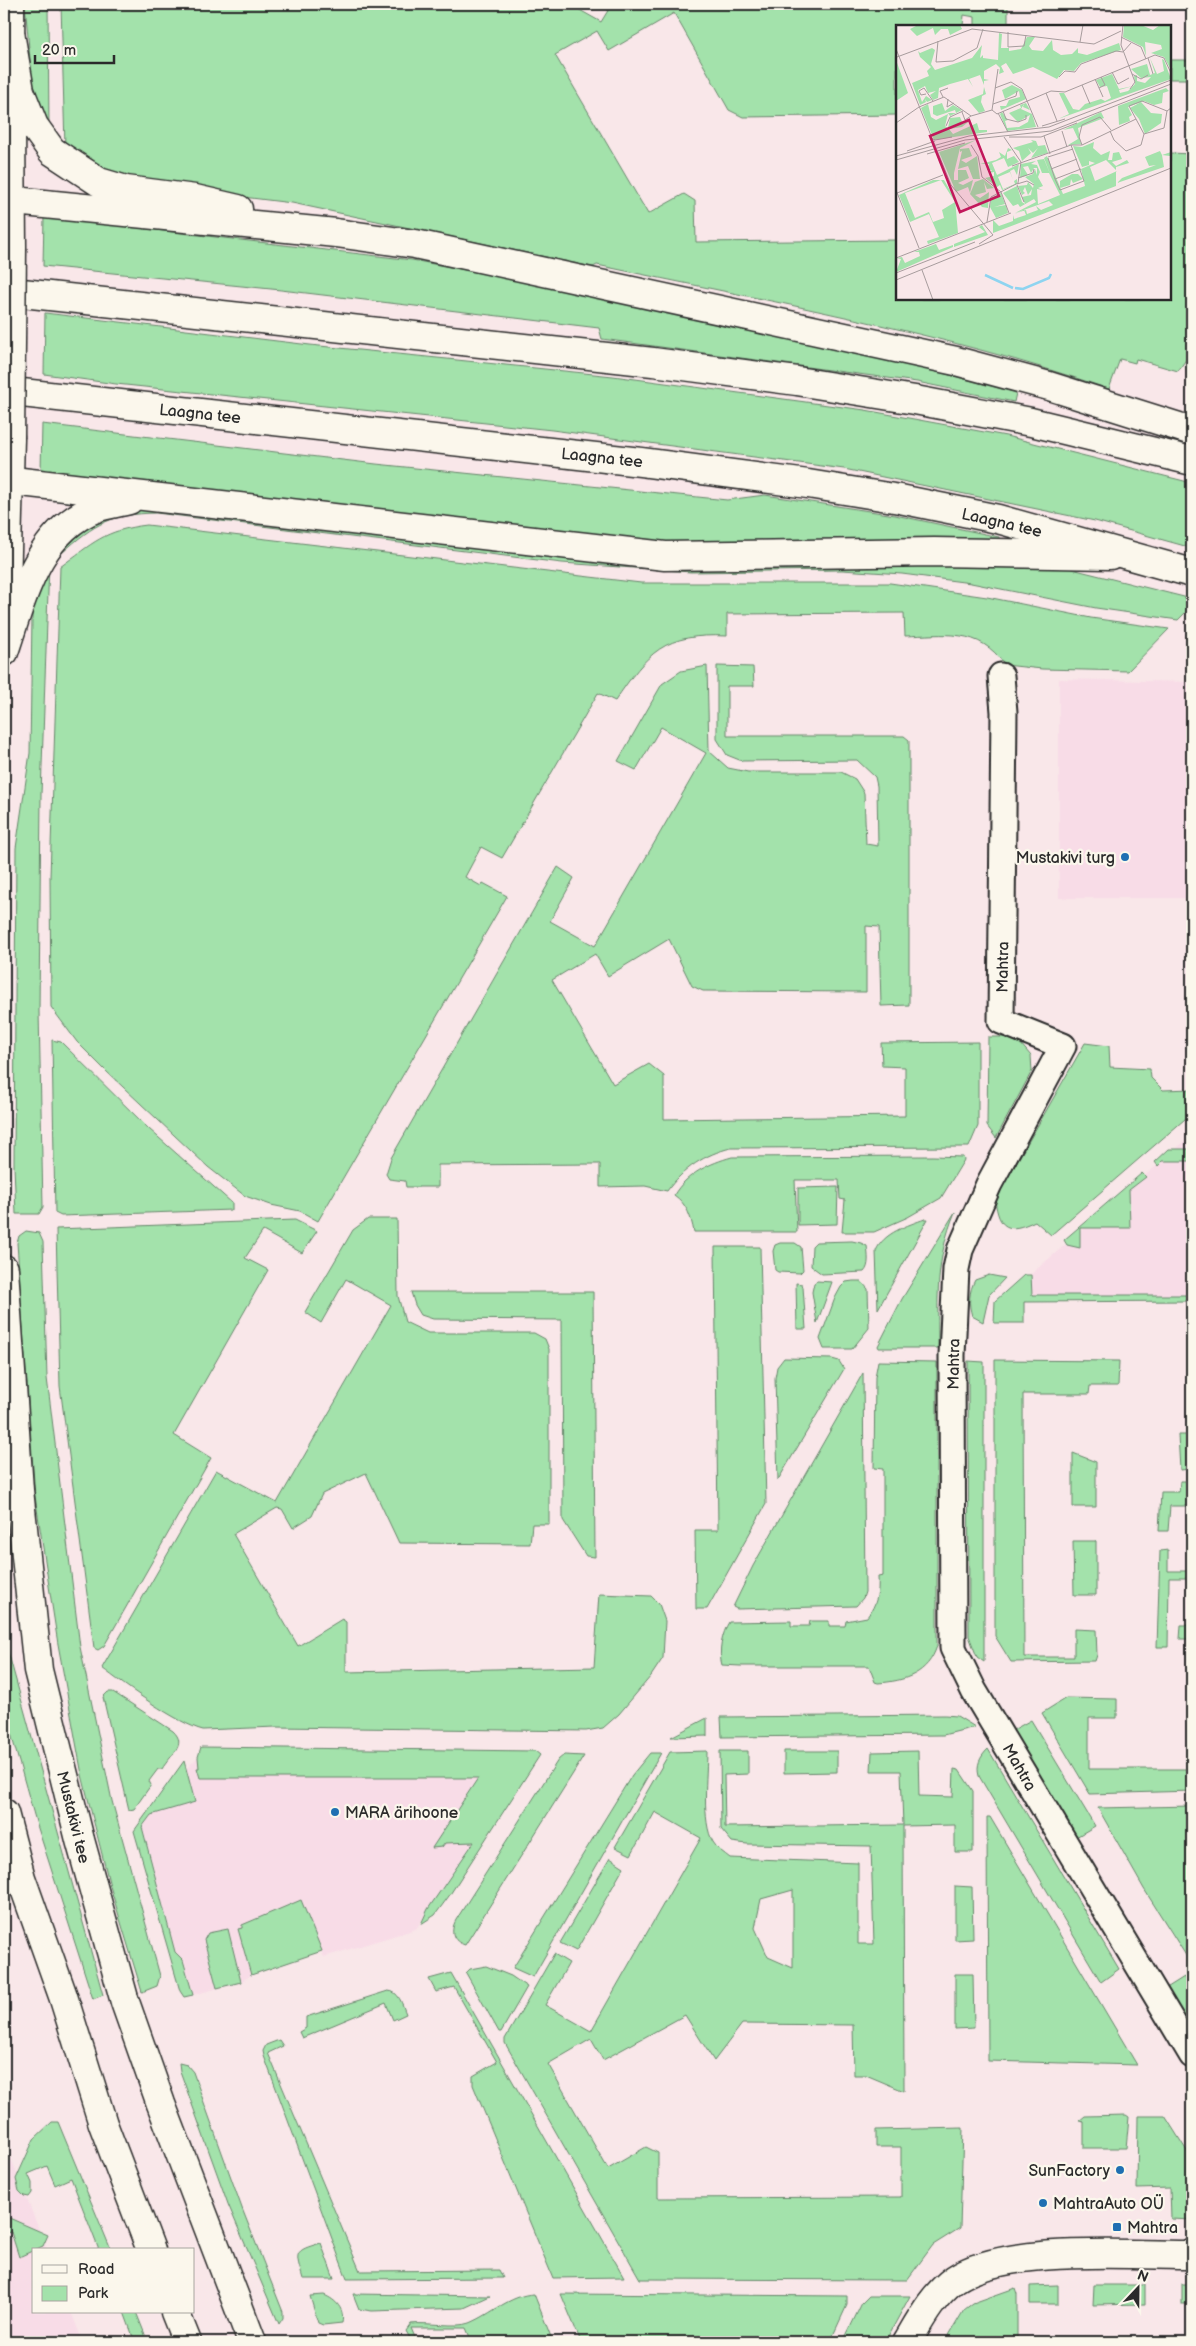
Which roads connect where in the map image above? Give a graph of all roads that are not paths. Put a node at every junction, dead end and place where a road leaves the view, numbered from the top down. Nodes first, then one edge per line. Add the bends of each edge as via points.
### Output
1 (10, 4) edge
2 (10, 33) junction
3 (8, 200) edge
4 (336, 233) junction
5 (4, 291) edge
6 (4, 391) edge
7 (1192, 431) edge
8 (1192, 461) edge
9 (6, 481) edge
10 (146, 495) junction
11 (1133, 555) junction
12 (1192, 574) edge
13 (4, 652) edge
14 (4, 663) edge
15 (1001, 676) dead end
16 (4, 1268) edge
17 (4, 1460) edge
18 (19, 1490) junction
19 (4, 1813) edge
20 (1192, 2055) edge
21 (150, 2248) edge
22 (1192, 2255) edge
23 (176, 2314) edge
24 (187, 2342) edge
25 (252, 2342) edge
26 (906, 2342) edge

1 - 2 main road
2 - 3 main road
2 - 4 main road via 20,91 34,126 52,151 99,182 126,190 195,199
3 - 4 main road
3 - 9 main road, bridge via 12,248 10,438
4 - 7 main road via 505,261 956,360
5 - 8 main road via 653,362 797,381 1031,422
6 - 11 main road, Laagna tee via 641,462 808,484 998,519
9 - 10 main road
9 - 13 main road
10 - 11 main road via 665,556 934,552
10 - 13 main road via 95,509 68,525 47,546 26,589
11 - 12 main road, Laagna tee
13 - 14 main road
15 - 20 street, Mahtra via 1004,712 1001,1022 1063,1046 989,1184 956,1269 952,1355 953,1648 974,1692
16 - 18 main road, Mustakivi tee
17 - 18 main road
18 - 25 main road, Mustakivi tee via 38,1670 82,1850 138,2041
19 - 21 main road via 21,1878 103,2124
22 - 26 main road via 1057,2256 988,2264 953,2281 923,2314
23 - 24 main road

